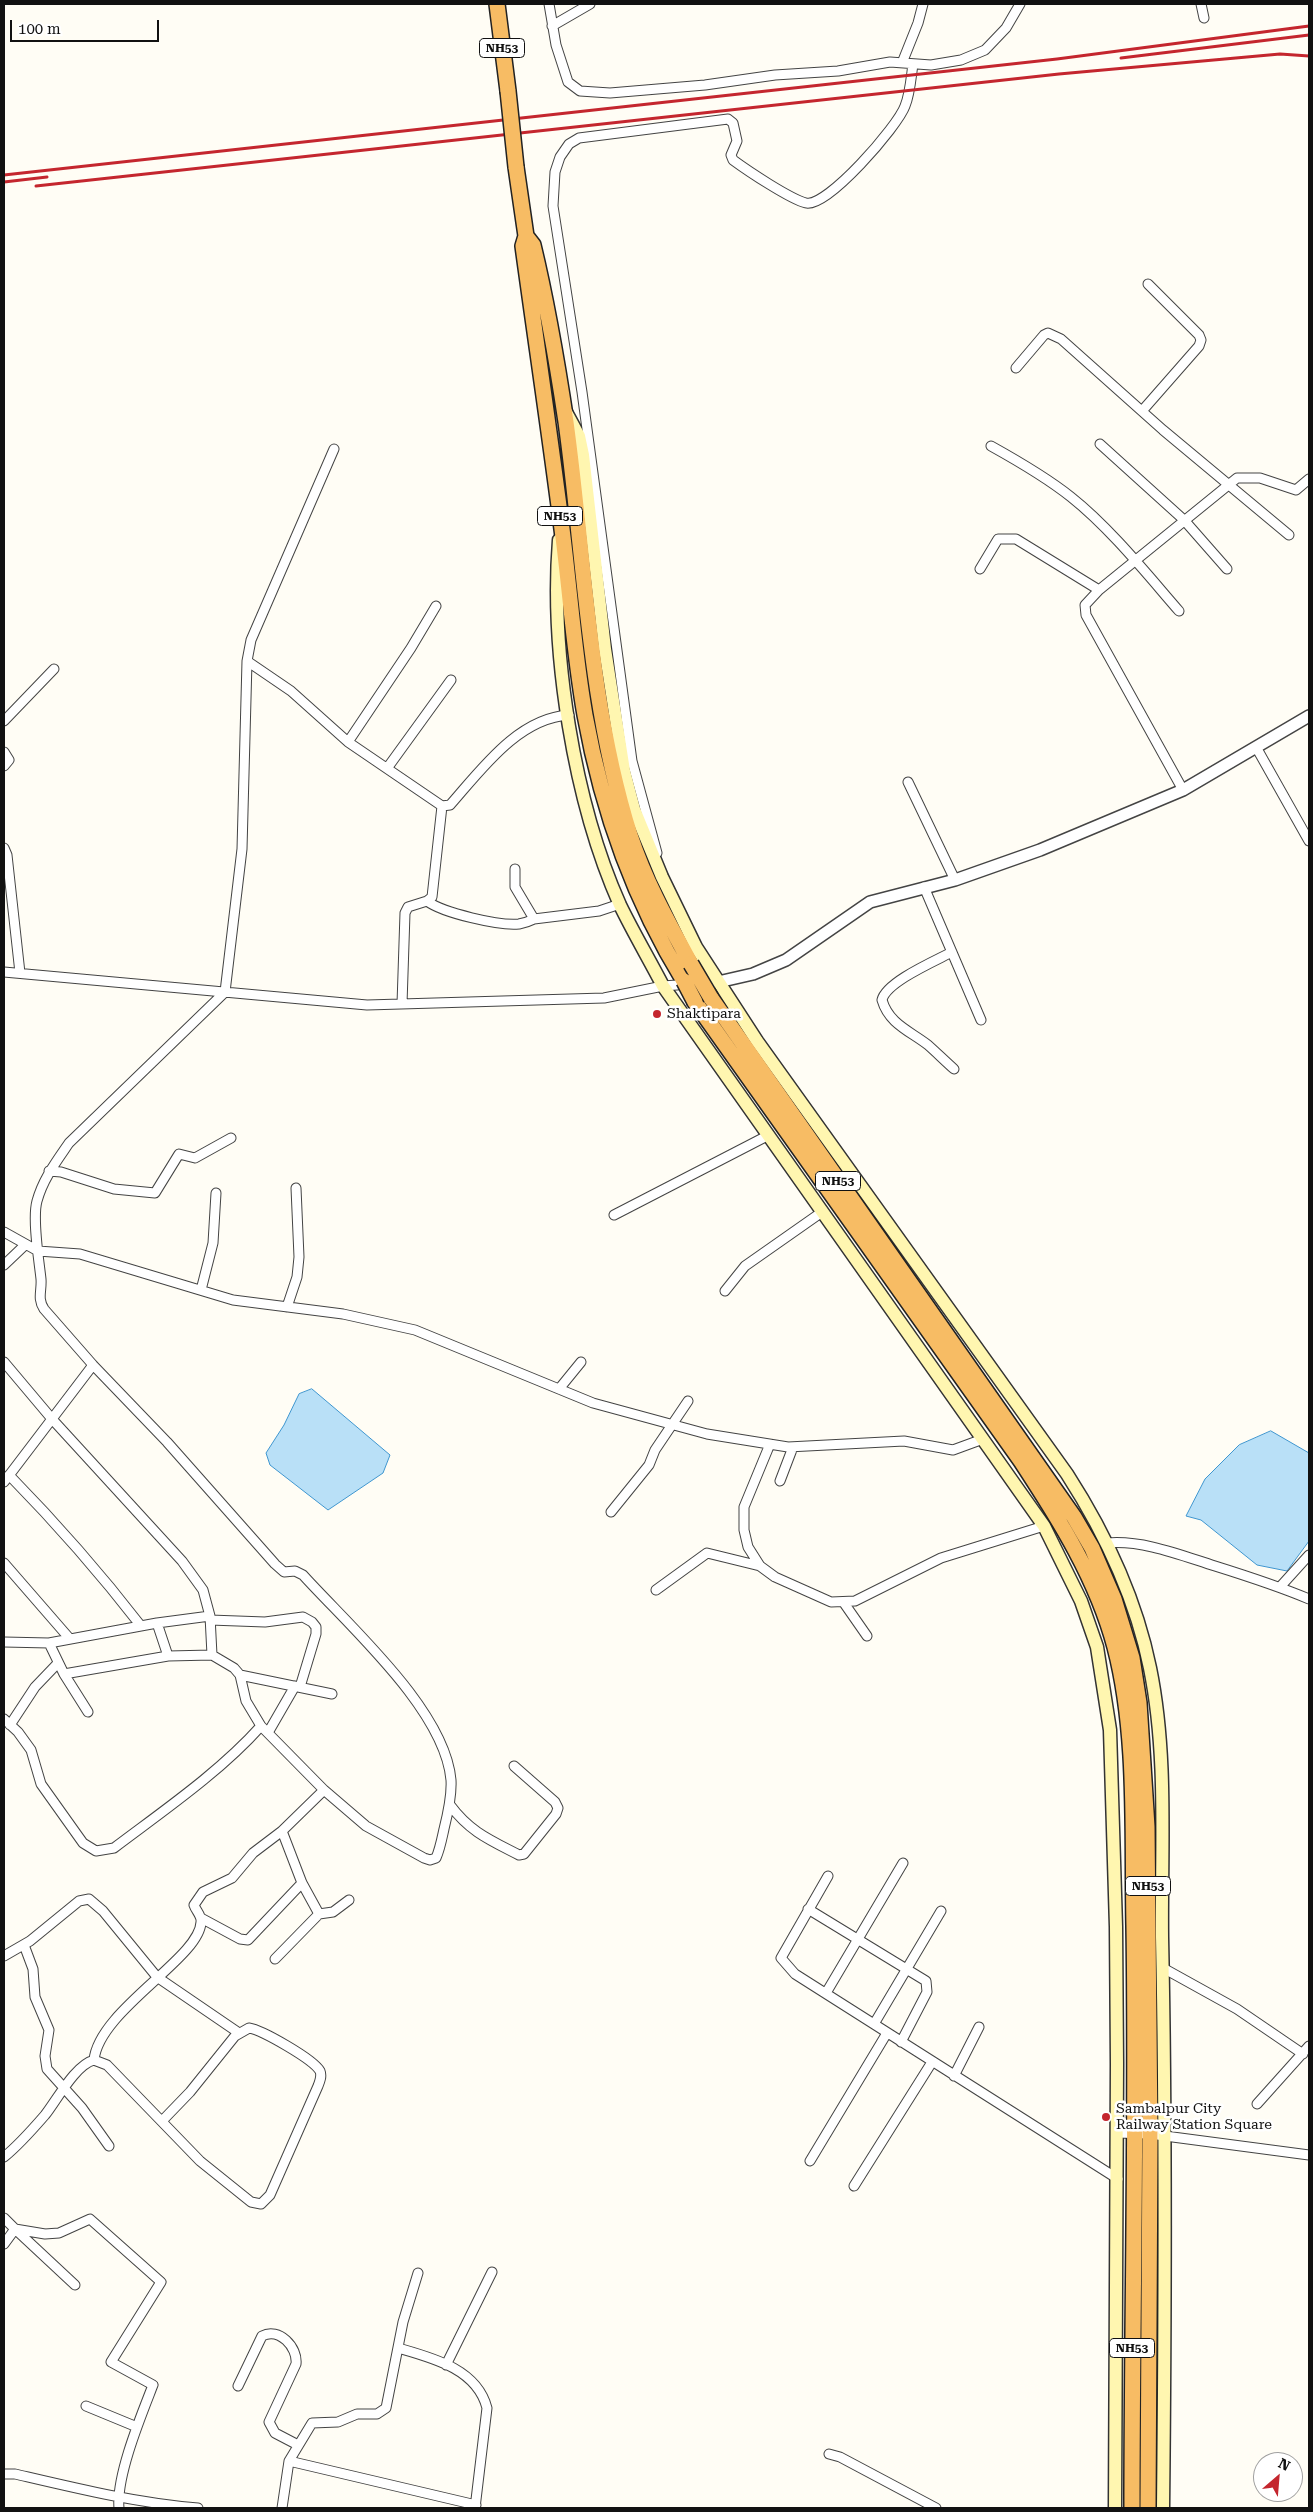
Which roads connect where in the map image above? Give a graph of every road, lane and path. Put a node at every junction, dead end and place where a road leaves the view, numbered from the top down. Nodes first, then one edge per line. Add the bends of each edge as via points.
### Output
1 (497, 4) edge
2 (548, 4) edge
3 (590, 4) edge
4 (924, 4) edge
5 (1020, 4) edge
6 (1201, 4) edge
7 (1204, 18) dead end
8 (552, 26) junction
9 (902, 64) junction
10 (913, 64) junction
11 (526, 236) junction
12 (1148, 284) dead end
13 (1016, 368) dead end
14 (563, 405) junction
15 (1142, 411) junction
16 (1100, 444) dead end
17 (990, 446) dead end
18 (334, 450) dead end
19 (1309, 479) edge
20 (1227, 484) junction
21 (560, 520) junction
22 (1184, 520) junction
23 (1289, 535) dead end
24 (1136, 561) junction
25 (980, 569) dead end
26 (1227, 569) dead end
27 (1099, 590) junction
28 (436, 606) dead end
29 (1179, 611) dead end
30 (247, 661) junction
31 (54, 669) dead end
32 (451, 680) dead end
33 (569, 715) junction
34 (1309, 716) edge
35 (4, 721) edge
36 (348, 742) junction
37 (1256, 747) junction
38 (4, 752) edge
39 (4, 766) edge
40 (388, 767) junction
41 (908, 782) dead end
42 (1183, 790) junction
43 (611, 793) junction
44 (442, 806) junction
45 (1309, 841) edge
46 (4, 848) edge
47 (656, 864) junction
48 (515, 869) dead end
49 (955, 880) junction
50 (924, 887) junction
51 (427, 901) junction
52 (620, 904) junction
53 (534, 920) junction
54 (952, 952) junction
55 (4, 972) edge
56 (20, 973) junction
57 (718, 982) junction
58 (663, 986) junction
59 (225, 992) junction
60 (402, 1004) junction
61 (982, 1020) dead end
62 (954, 1069) dead end
63 (767, 1136) junction
64 (231, 1138) dead end
65 (49, 1171) junction
66 (296, 1188) dead end
67 (216, 1193) dead end
68 (822, 1212) junction
69 (614, 1215) dead end
70 (4, 1232) edge
71 (25, 1245) junction
72 (38, 1251) junction
73 (4, 1265) edge
74 (201, 1290) junction
75 (725, 1291) dead end
76 (287, 1307) junction
77 (932, 1325) junction
78 (4, 1362) edge
79 (581, 1362) dead end
80 (94, 1365) junction
81 (559, 1389) junction
82 (688, 1401) dead end
83 (52, 1419) junction
84 (671, 1424) junction
85 (983, 1439) junction
86 (770, 1444) junction
87 (792, 1446) junction
88 (6, 1479) edge
89 (780, 1481) dead end
90 (611, 1512) dead end
91 (1044, 1526) junction
92 (1107, 1543) junction
93 (1309, 1555) edge
94 (4, 1563) edge
95 (760, 1566) junction
96 (1280, 1587) junction
97 (656, 1590) dead end
98 (1309, 1599) edge
99 (844, 1603) junction
100 (210, 1618) junction
101 (157, 1623) junction
102 (141, 1626) junction
103 (866, 1636) dead end
104 (70, 1639) junction
105 (4, 1642) edge
106 (49, 1643) junction
107 (212, 1655) junction
108 (168, 1656) junction
109 (58, 1663) junction
110 (64, 1674) junction
111 (240, 1675) junction
112 (297, 1687) junction
113 (332, 1694) dead end
114 (88, 1712) dead end
115 (7, 1722) edge
116 (265, 1728) junction
117 (514, 1766) dead end
118 (324, 1790) junction
119 (450, 1805) junction
120 (282, 1831) junction
121 (903, 1863) dead end
122 (828, 1876) dead end
123 (302, 1883) junction
124 (349, 1900) dead end
125 (808, 1909) junction
126 (941, 1911) dead end
127 (319, 1914) junction
128 (201, 1918) junction
129 (858, 1940) junction
130 (24, 1945) junction
131 (4, 1956) edge
132 (275, 1960) dead end
133 (907, 1968) junction
134 (1163, 1968) junction
135 (157, 1977) junction
136 (826, 1993) junction
137 (874, 2024) junction
138 (979, 2027) dead end
139 (239, 2033) junction
140 (887, 2033) junction
141 (901, 2042) junction
142 (1309, 2046) edge
143 (1302, 2054) junction
144 (94, 2060) junction
145 (932, 2062) junction
146 (954, 2076) junction
147 (65, 2088) junction
148 (1257, 2104) dead end
149 (162, 2121) junction
150 (1117, 2133) junction
151 (1134, 2133) junction
152 (1158, 2135) junction
153 (109, 2146) dead end
154 (1309, 2155) edge
155 (4, 2157) edge
156 (810, 2160) dead end
157 (1118, 2179) junction
158 (854, 2186) dead end
159 (4, 2218) edge
160 (15, 2229) junction
161 (4, 2244) edge
162 (492, 2272) dead end
163 (418, 2273) dead end
164 (75, 2285) dead end
165 (398, 2348) junction
166 (446, 2365) junction
167 (238, 2386) dead end
168 (86, 2406) dead end
169 (136, 2427) junction
170 (298, 2445) junction
171 (829, 2454) dead end
172 (289, 2461) junction
173 (4, 2474) edge
174 (118, 2496) junction
175 (167, 2507) edge
176 (476, 2507) edge
177 (119, 2508) edge
178 (198, 2508) edge
179 (282, 2508) edge
180 (936, 2508) edge
181 (1115, 2508) edge
182 (1132, 2508) edge
183 (1148, 2508) edge
184 (1163, 2508) edge

1 - 11 highway, NH53, bridge
2 - 8 street
3 - 8 street
4 - 9 street
5 - 10 street via 1006,28 985,50 961,60
6 - 7 street
8 - 9 street via 568,82 573,88 586,92 619,93 838,71 890,62
9 - 10 street
10 - 47 street via 906,105 896,124 825,198 817,202 807,203 792,196 733,160 731,155 737,141 733,124 728,119 579,138 569,144 555,172 553,206 582,392 629,742 657,851
11 - 14 highway, NH53 via 533,245 548,310
11 - 21 highway, NH53 via 523,246
12 - 15 street via 1201,340
13 - 15 street via 1048,333 1061,338
14 - 43 highway, NH53
14 - 47 main road via 579,436 583,456 624,771 634,810
15 - 20 street
16 - 22 street
17 - 24 street via 1033,470 1072,498
18 - 30 street via 251,640
19 - 20 street via 1296,490 1252,477 1237,478
20 - 22 street
20 - 23 street
21 - 33 main road via 556,620
21 - 43 highway, NH53 via 585,714
22 - 24 street
22 - 26 street
24 - 27 street
24 - 29 street
25 - 27 street via 998,538 1008,537
27 - 42 street via 1085,604 1086,615
28 - 36 street
30 - 36 street via 291,691
30 - 59 street via 242,849
31 - 35 street
32 - 40 street
33 - 44 street via 552,716 522,731 450,805
33 - 52 main road via 588,810
34 - 37 street
36 - 40 street
37 - 42 street
37 - 45 street
38 - 39 street via 9,760
40 - 44 street
41 - 49 street
42 - 49 street via 1040,850
43 - 77 highway, NH53, bridge via 647,881 703,985
44 - 51 street via 434,890
46 - 56 street
47 - 57 main road via 696,947
48 - 53 street via 515,887
49 - 50 street
50 - 54 street
50 - 57 street via 870,902 786,960 753,974
51 - 53 street via 440,909 499,922 518,924
51 - 60 street via 408,907 405,913
52 - 53 street via 599,912
52 - 58 main road
54 - 61 street
54 - 62 street via 912,972 882,1000 898,1026 926,1044
55 - 56 street
56 - 59 street
57 - 58 street
57 - 92 main road via 1068,1474
58 - 60 street via 604,998
58 - 63 main road
59 - 60 street via 367,1005
59 - 65 street via 69,1143
63 - 68 main road
63 - 69 street
64 - 65 street via 195,1158 179,1154 155,1193 114,1188
65 - 72 street via 37,1203
66 - 76 street via 299,1257 297,1277
67 - 74 street via 213,1243
68 - 75 street via 745,1266
68 - 85 main road
70 - 71 street
71 - 72 street
71 - 73 street
72 - 74 street via 80,1254
72 - 80 street via 40,1303
74 - 76 street via 233,1300
76 - 81 street via 343,1314 415,1330
77 - 151 highway, NH53 via 1060,1521 1093,1585 1116,1648 1130,1762
77 - 152 highway, NH53 via 1074,1517 1092,1548 1114,1599 1132,1658 1140,1703 1147,1827
78 - 83 street
79 - 81 street
80 - 83 street
80 - 119 street via 282,1572 297,1571 303,1576 397,1676 424,1711 442,1747 451,1779
81 - 84 street via 593,1403
82 - 84 street
83 - 88 street
83 - 100 street via 182,1561 204,1590
84 - 86 street via 707,1434
84 - 90 street via 650,1465
85 - 87 street via 952,1450 904,1441
85 - 91 main road
86 - 87 street
86 - 95 street via 744,1507 748,1548
87 - 89 street
88 - 102 street via 69,1538
91 - 99 street via 941,1558 855,1601
91 - 150 main road via 1081,1600 1097,1647 1107,1700 1114,1803
92 - 96 street via 1134,1543 1170,1552
92 - 134 main road via 1138,1623 1150,1668 1158,1727
93 - 96 street
94 - 104 street
95 - 97 street via 707,1553
95 - 99 street via 816,1597
96 - 98 street
99 - 103 street
100 - 101 street
100 - 107 street
100 - 112 street via 265,1622 302,1617 312,1622 316,1634
101 - 102 street
101 - 108 street
102 - 104 street
104 - 106 street
105 - 106 street
106 - 109 street
107 - 108 street
107 - 111 street
108 - 110 street
109 - 110 street
109 - 115 street
110 - 114 street
111 - 112 street
111 - 116 street via 246,1700
112 - 113 street
112 - 116 street
115 - 116 street via 31,1750 41,1784 83,1843 96,1851 114,1848
116 - 118 street
117 - 119 street via 558,1808 524,1854 519,1855 477,1834
118 - 119 street via 366,1826 427,1860 437,1856
118 - 120 street
120 - 123 street
120 - 128 street via 253,1853 232,1878 200,1895 194,1905
121 - 129 street
122 - 125 street
123 - 127 street
123 - 128 street via 248,1940
124 - 127 street via 332,1912
125 - 129 street
125 - 136 street via 781,1958 795,1974
126 - 133 street
127 - 132 street
128 - 135 street via 199,1932
129 - 133 street
129 - 136 street
130 - 131 street
130 - 135 street via 79,1901 89,1899 103,1911
130 - 147 street via 32,1969 35,1997 49,2030 47,2069
133 - 137 street
133 - 141 street via 928,1986
134 - 143 street via 1237,2009
134 - 152 main road
135 - 139 street
135 - 144 street via 102,2036
136 - 137 street
137 - 140 street
138 - 146 street
139 - 149 street
139 - 149 street via 249,2028 266,2033 317,2067 321,2077 265,2202 251,2202 223,2181
140 - 141 street
140 - 156 street
141 - 145 street
142 - 143 street
143 - 148 street
144 - 147 street via 84,2065
144 - 149 street via 107,2065
145 - 146 street
145 - 158 street
146 - 157 street
147 - 153 street
147 - 155 street
150 - 151 street
150 - 157 main road
151 - 152 street
151 - 182 highway, NH53
152 - 154 street
152 - 183 highway, NH53
152 - 184 main road
157 - 181 main road
159 - 160 street
160 - 161 street
160 - 164 street
160 - 169 street via 59,2233 90,2219 162,2282 111,2362 153,2385
162 - 166 street
163 - 165 street
165 - 166 street via 431,2357
165 - 170 street via 384,2411 357,2414 338,2422 315,2421
166 - 176 street via 474,2382 483,2394 487,2408
167 - 170 street via 262,2336 273,2335 293,2347 297,2355 296,2364 269,2422 275,2433
168 - 169 street
169 - 174 street
170 - 172 street
171 - 180 street
172 - 176 street
172 - 179 street
173 - 174 street
174 - 175 street
174 - 177 street
175 - 178 street

